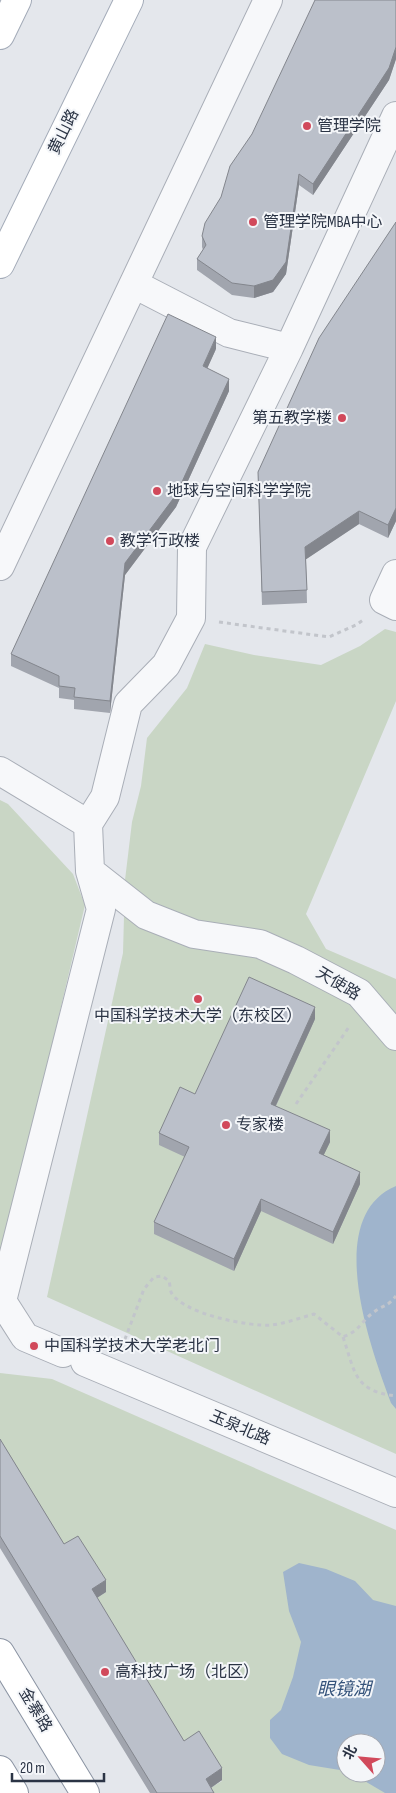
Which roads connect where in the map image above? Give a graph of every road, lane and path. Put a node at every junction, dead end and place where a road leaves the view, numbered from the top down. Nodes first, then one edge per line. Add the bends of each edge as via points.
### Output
1 (17, 0) edge
2 (129, 0) edge
3 (268, 0) edge
4 (0, 35) edge
5 (396, 116) edge
6 (0, 264) edge
7 (134, 284) junction
8 (289, 348) junction
9 (0, 566) edge
10 (396, 574) edge
11 (390, 603) edge
12 (192, 618) junction
13 (0, 771) edge
14 (88, 824) junction
15 (90, 871) junction
16 (366, 1002) junction
17 (396, 1036) edge
18 (296, 1104) dead end
19 (396, 1296) edge
20 (343, 1337) junction
21 (113, 1374) junction
22 (396, 1396) edge
23 (396, 1493) edge
24 (0, 1653) edge
25 (0, 1770) edge
26 (14, 1793) edge
27 (85, 1793) edge

1 - 4 main road
2 - 6 main road, 黄山路
3 - 7 street
5 - 8 street
7 - 8 street via 229,333
7 - 9 street
8 - 12 street via 192,547
10 - 11 street
11 - 12 path via 356,626 330,637
12 - 14 street via 166,665 128,704 105,797
13 - 14 street
14 - 15 street
15 - 16 street, 天使路 via 146,915 194,934 260,944 359,993
15 - 21 street, 玉泉北路 via 101,909 2,1301 25,1337
16 - 17 street, 天使路
16 - 18 path
19 - 20 path via 355,1332
20 - 21 path via 314,1314 271,1325 216,1317 180,1302 171,1292 169,1281 162,1276 154,1277 144,1289
20 - 22 path via 352,1368 362,1385 384,1395
21 - 23 street, 玉泉北路
24 - 27 main road, 金寨路
25 - 26 main road

